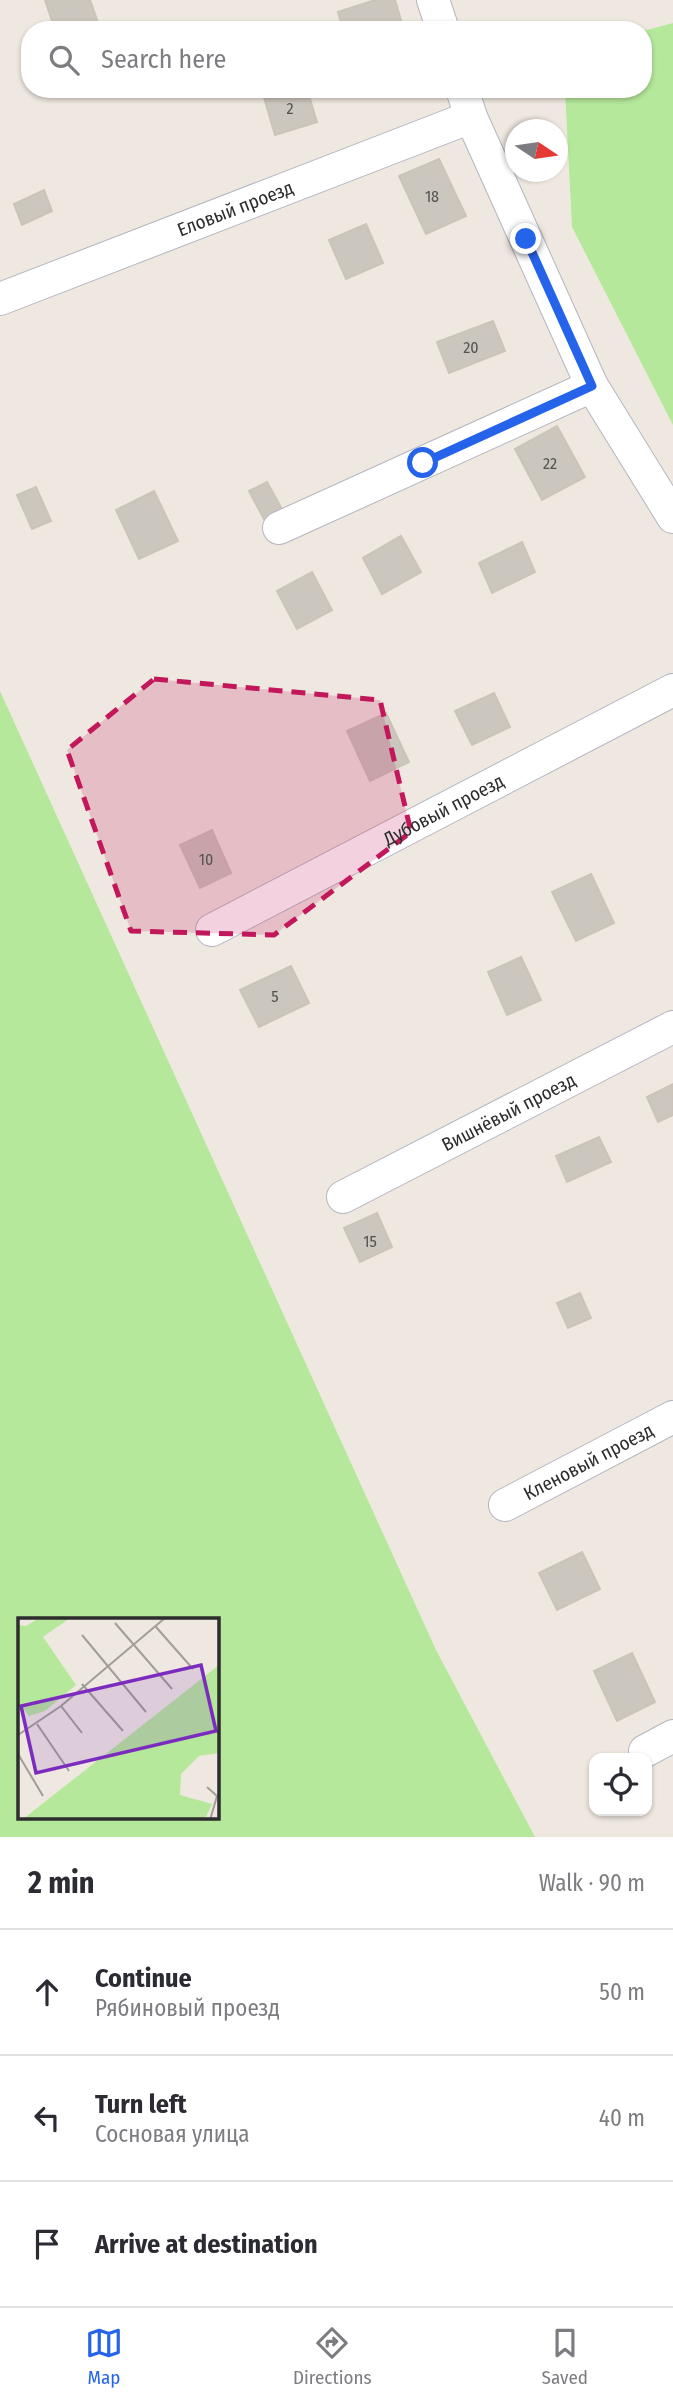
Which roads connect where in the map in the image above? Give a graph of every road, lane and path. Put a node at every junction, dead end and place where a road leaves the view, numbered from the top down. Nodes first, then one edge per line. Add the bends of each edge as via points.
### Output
1 (433, 0) edge
2 (440, 21) edge
3 (466, 103) edge
4 (0, 299) edge
5 (592, 386) junction
6 (673, 517) edge
7 (279, 528) dead end
8 (673, 690) edge
9 (212, 930) dead end
10 (673, 1027) edge
11 (343, 1197) dead end
12 (673, 1417) edge
13 (505, 1505) dead end
14 (673, 1736) edge
15 (645, 1751) dead end

1 - 2 street
3 - 4 street, Еловый проезд
3 - 5 street
5 - 6 street
5 - 7 street
8 - 9 street, Дубовый проезд
10 - 11 street, Вишнёвый проезд
12 - 13 street, Кленовый проезд
14 - 15 street

